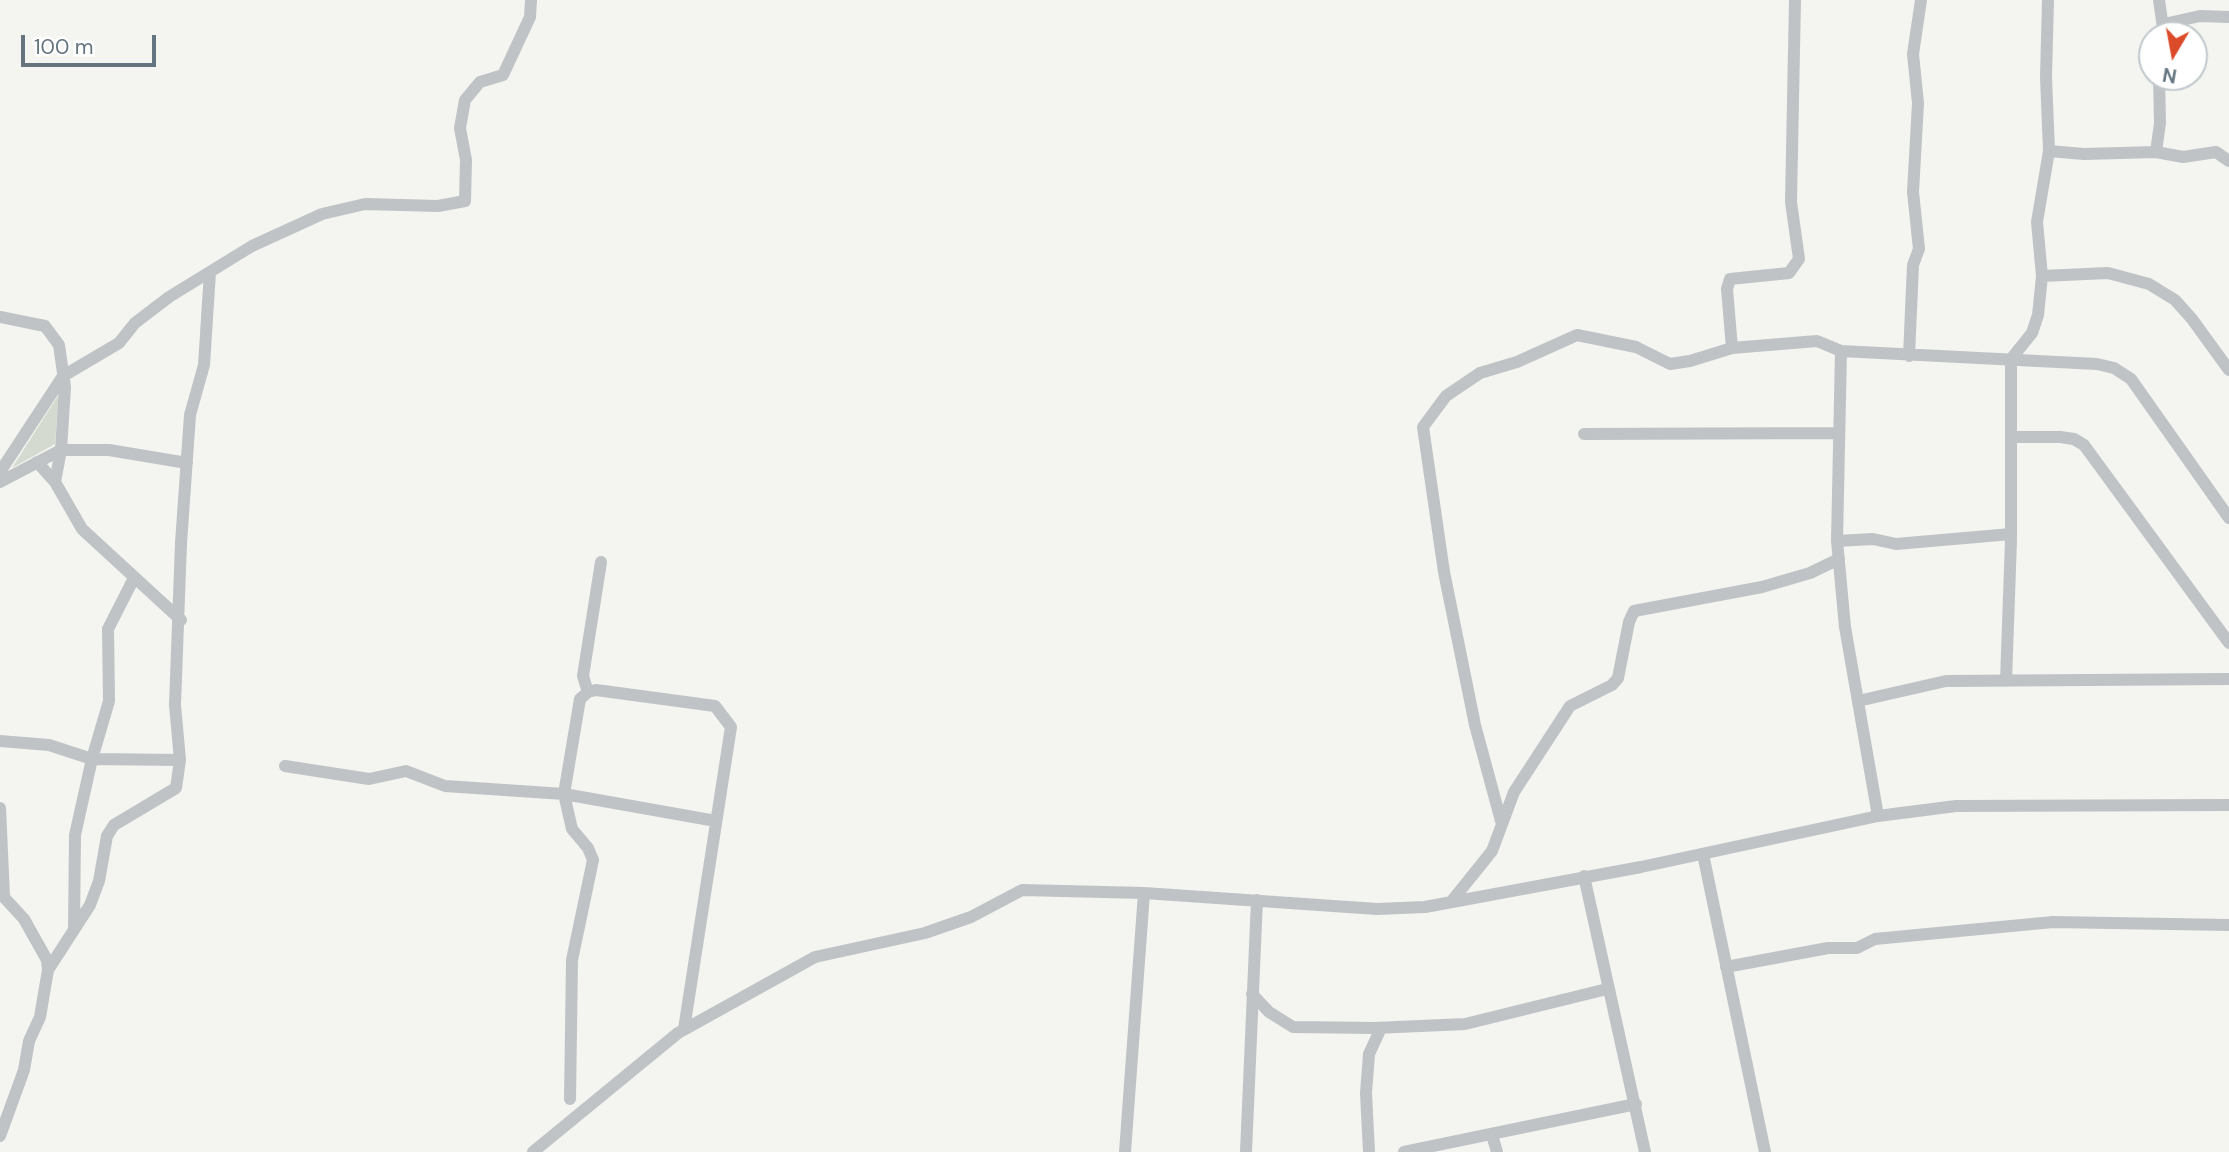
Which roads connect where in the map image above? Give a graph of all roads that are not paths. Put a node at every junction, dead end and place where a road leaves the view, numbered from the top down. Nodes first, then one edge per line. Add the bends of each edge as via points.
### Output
1 (531, 0) edge
2 (1794, 0) edge
3 (1921, 0) edge
4 (2048, 0) edge
5 (2159, 0) edge
6 (2229, 17) edge
7 (2163, 21) edge
8 (2186, 21) edge
9 (2159, 91) edge
10 (2049, 151) junction
11 (2156, 152) junction
12 (2229, 161) edge
13 (210, 272) junction
14 (2042, 276) junction
15 (0, 317) edge
16 (1732, 348) junction
17 (1841, 351) junction
18 (1909, 356) junction
19 (2011, 359) junction
20 (2229, 370) edge
21 (63, 376) junction
22 (1838, 433) junction
23 (1584, 434) dead end
24 (2012, 437) junction
25 (61, 450) junction
26 (37, 461) junction
27 (187, 463) junction
28 (0, 472) edge
29 (0, 482) edge
30 (55, 482) junction
31 (2229, 518) edge
32 (2011, 534) junction
33 (1838, 541) junction
34 (1839, 559) junction
35 (601, 562) dead end
36 (134, 578) junction
37 (181, 620) junction
38 (2229, 643) edge
39 (2229, 678) edge
40 (2006, 681) junction
41 (588, 692) junction
42 (1858, 701) junction
43 (0, 741) edge
44 (92, 759) junction
45 (180, 760) junction
46 (285, 766) dead end
47 (564, 794) junction
48 (2229, 805) edge
49 (0, 808) edge
50 (1878, 816) junction
51 (716, 821) junction
52 (1501, 821) junction
53 (1703, 853) junction
54 (1584, 876) junction
55 (1144, 893) junction
56 (2, 895) edge
57 (1257, 900) junction
58 (1451, 902) junction
59 (2229, 925) edge
60 (74, 928) junction
61 (1726, 967) junction
62 (48, 970) junction
63 (1607, 989) junction
64 (1252, 994) junction
65 (1381, 1028) junction
66 (684, 1030) junction
67 (570, 1099) dead end
68 (1636, 1104) junction
69 (1492, 1135) junction
70 (0, 1136) edge
71 (533, 1152) edge
72 (1125, 1152) edge
73 (1246, 1152) edge
74 (1369, 1152) edge
75 (1404, 1152) edge
76 (1497, 1152) edge
77 (1646, 1152) edge
78 (1765, 1152) edge

1 - 13 street via 530,17 503,75 480,82 465,100 460,128 466,159 465,201 438,206 365,204 323,214 252,246
2 - 16 street via 1791,202 1799,259 1789,273 1730,279
3 - 18 street via 1913,54 1918,121 1913,192 1919,249 1913,265
4 - 10 street
5 - 7 street
6 - 8 street via 2200,16
9 - 11 street
10 - 11 street
10 - 14 street via 2038,222
11 - 12 street via 2183,157 2216,152
13 - 21 street via 135,323 119,343
13 - 27 street via 204,365 191,415
14 - 19 street via 2036,325
14 - 20 street via 2108,273 2150,284 2175,300
15 - 21 street via 45,326 59,345
16 - 17 street via 1817,341
16 - 52 street via 1670,364 1636,347 1572,336 1466,380 1425,423 1444,572 1475,725
17 - 18 street
17 - 22 street
18 - 19 street
19 - 24 street
19 - 31 street via 2097,364 2132,379
21 - 25 street
21 - 28 street
22 - 23 street
22 - 33 street
24 - 32 street
24 - 38 street via 2074,439 2084,445
25 - 26 street
25 - 27 street via 109,450
25 - 30 street
26 - 29 street
26 - 30 street
27 - 37 street
30 - 36 street via 82,529
32 - 33 street via 1895,544 1873,539
32 - 40 street
33 - 34 street
34 - 42 street
34 - 52 street via 1762,587 1634,611 1618,678 1570,706 1528,766
35 - 41 street via 583,676
36 - 37 street
36 - 44 street via 108,629 109,701
37 - 45 street via 175,705
39 - 40 street
40 - 42 street via 1946,681
41 - 47 street via 580,699
41 - 51 street via 715,706 731,727
42 - 50 street
43 - 44 street via 49,745
44 - 45 street
44 - 60 street via 75,835
45 - 60 street via 176,788 114,825 107,836 94,893
46 - 47 street via 369,779 406,771 445,786
47 - 51 street
47 - 67 street via 572,829 593,860 572,960
48 - 50 street via 1956,806
49 - 56 street
50 - 53 street
51 - 66 street
52 - 58 street via 1492,851
53 - 54 street
53 - 61 street
54 - 58 street
54 - 63 street
55 - 57 street
55 - 66 street via 1022,890 971,917 925,933 815,957
55 - 72 street
56 - 62 street via 24,919
57 - 58 street via 1377,909
57 - 64 street
59 - 61 street via 2053,922 1875,939 1857,948 1828,948
60 - 62 street
61 - 78 street
62 - 70 street via 40,1017
63 - 65 street via 1465,1024
63 - 68 street
64 - 65 street via 1293,1027
64 - 73 street
65 - 74 street via 1369,1054
66 - 71 street
68 - 69 street
68 - 77 street
69 - 75 street
69 - 76 street

